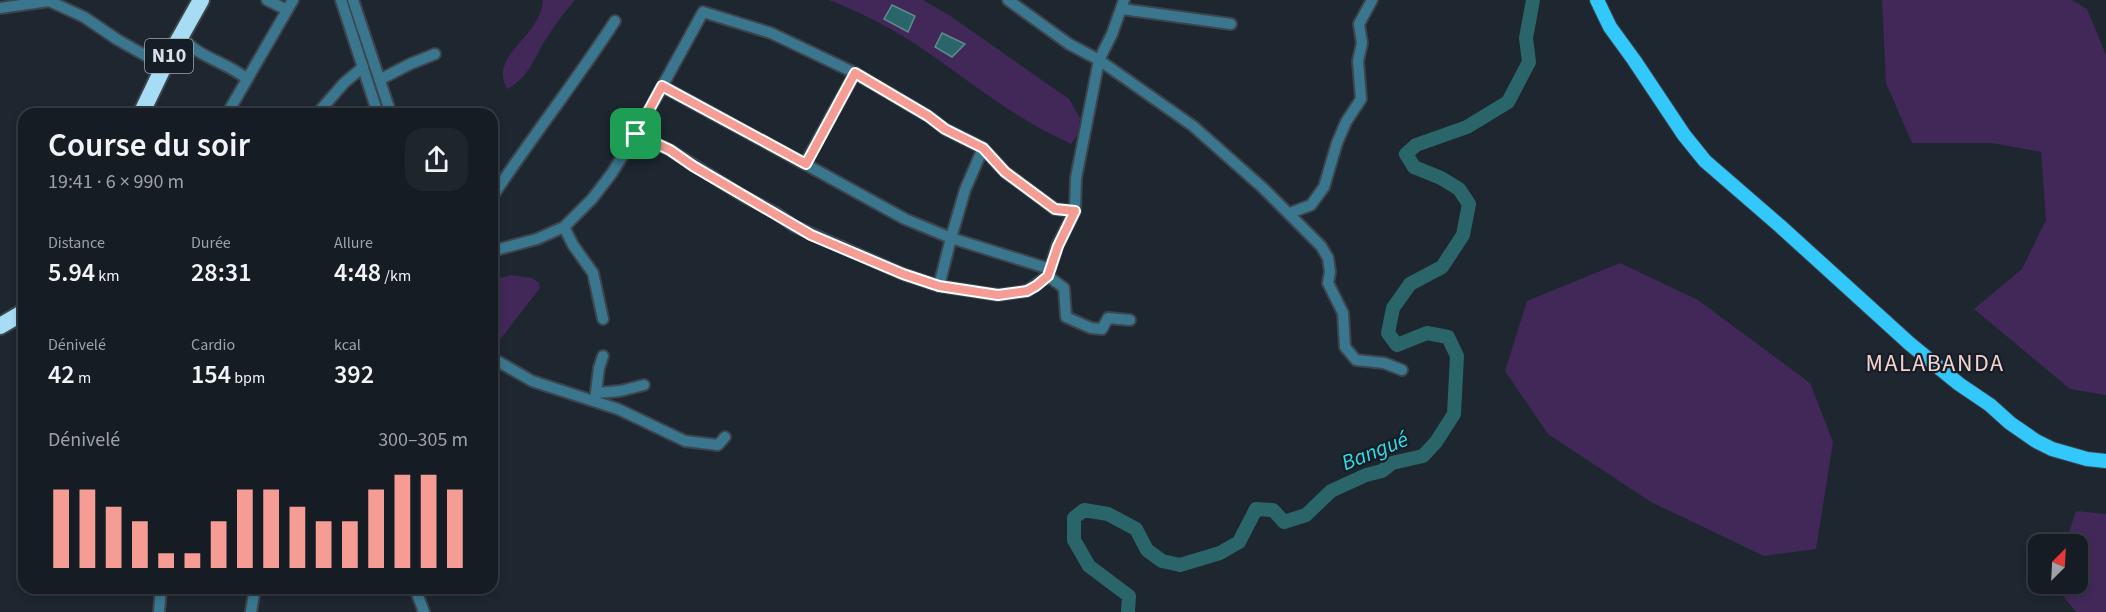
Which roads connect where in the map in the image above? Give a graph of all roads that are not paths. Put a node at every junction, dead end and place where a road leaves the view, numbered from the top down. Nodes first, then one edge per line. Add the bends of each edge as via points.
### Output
1 (201, 0) edge
2 (267, 0) edge
3 (341, 0) edge
4 (353, 0) edge
5 (1008, 0) edge
6 (1372, 0) edge
7 (1597, 0) edge
8 (1123, 4) edge
9 (290, 5) edge
10 (704, 6) edge
11 (0, 8) edge
12 (615, 21) dead end
13 (1230, 24) dead end
14 (181, 36) junction
15 (435, 54) dead end
16 (1099, 60) junction
17 (164, 66) junction
18 (363, 67) junction
19 (855, 73) junction
20 (247, 79) junction
21 (381, 79) junction
22 (662, 86) junction
23 (144, 108) edge
24 (230, 108) edge
25 (322, 108) edge
26 (376, 108) edge
27 (389, 108) edge
28 (636, 134) junction
29 (983, 148) junction
30 (806, 164) junction
31 (498, 188) edge
32 (1075, 211) junction
33 (1290, 213) junction
34 (564, 227) junction
35 (951, 238) junction
36 (498, 249) edge
37 (1049, 273) junction
38 (939, 286) junction
39 (18, 316) edge
40 (603, 319) dead end
41 (1130, 320) dead end
42 (0, 326) edge
43 (603, 356) dead end
44 (498, 362) edge
45 (1402, 370) dead end
46 (644, 385) dead end
47 (595, 397) junction
48 (725, 437) dead end
49 (2106, 461) edge
50 (160, 594) edge
51 (254, 594) edge
52 (417, 594) edge
53 (159, 612) edge
54 (251, 612) edge
55 (424, 612) edge

1 - 14 highway, N10
2 - 9 street
3 - 18 street
4 - 21 street
5 - 16 street via 1069,44
6 - 33 street via 1359,24 1361,99 1337,142 1324,187 1311,206
7 - 49 main road via 1610,27 1705,161 1910,344 2010,423 2052,449
8 - 13 street
8 - 16 street
9 - 20 street
10 - 19 street
10 - 22 street
11 - 17 street via 49,2 84,17
12 - 31 street
14 - 17 highway, N10
14 - 20 street via 207,58 234,68
15 - 21 street
16 - 32 street via 1076,178
16 - 33 street via 1193,126
17 - 23 highway, N10
18 - 25 street
18 - 26 street
19 - 29 street
19 - 30 street
20 - 24 street
21 - 27 street
22 - 28 street
22 - 30 street
28 - 34 street via 592,199
28 - 38 street via 670,150 811,235
29 - 32 street via 1005,172 1055,209
29 - 35 street
30 - 35 street via 905,219
32 - 37 street
33 - 45 street via 1328,258 1328,282 1343,313 1345,347 1356,360 1384,363
34 - 36 street
34 - 40 street via 593,273
35 - 37 street
35 - 38 street
37 - 38 street via 1027,291 1011,294
37 - 41 street via 1064,288 1066,317 1102,329 1108,318
39 - 42 highway
43 - 47 street
44 - 47 street via 532,381
46 - 47 street
47 - 48 street via 685,441 718,445
50 - 53 street
51 - 54 street
52 - 55 street

